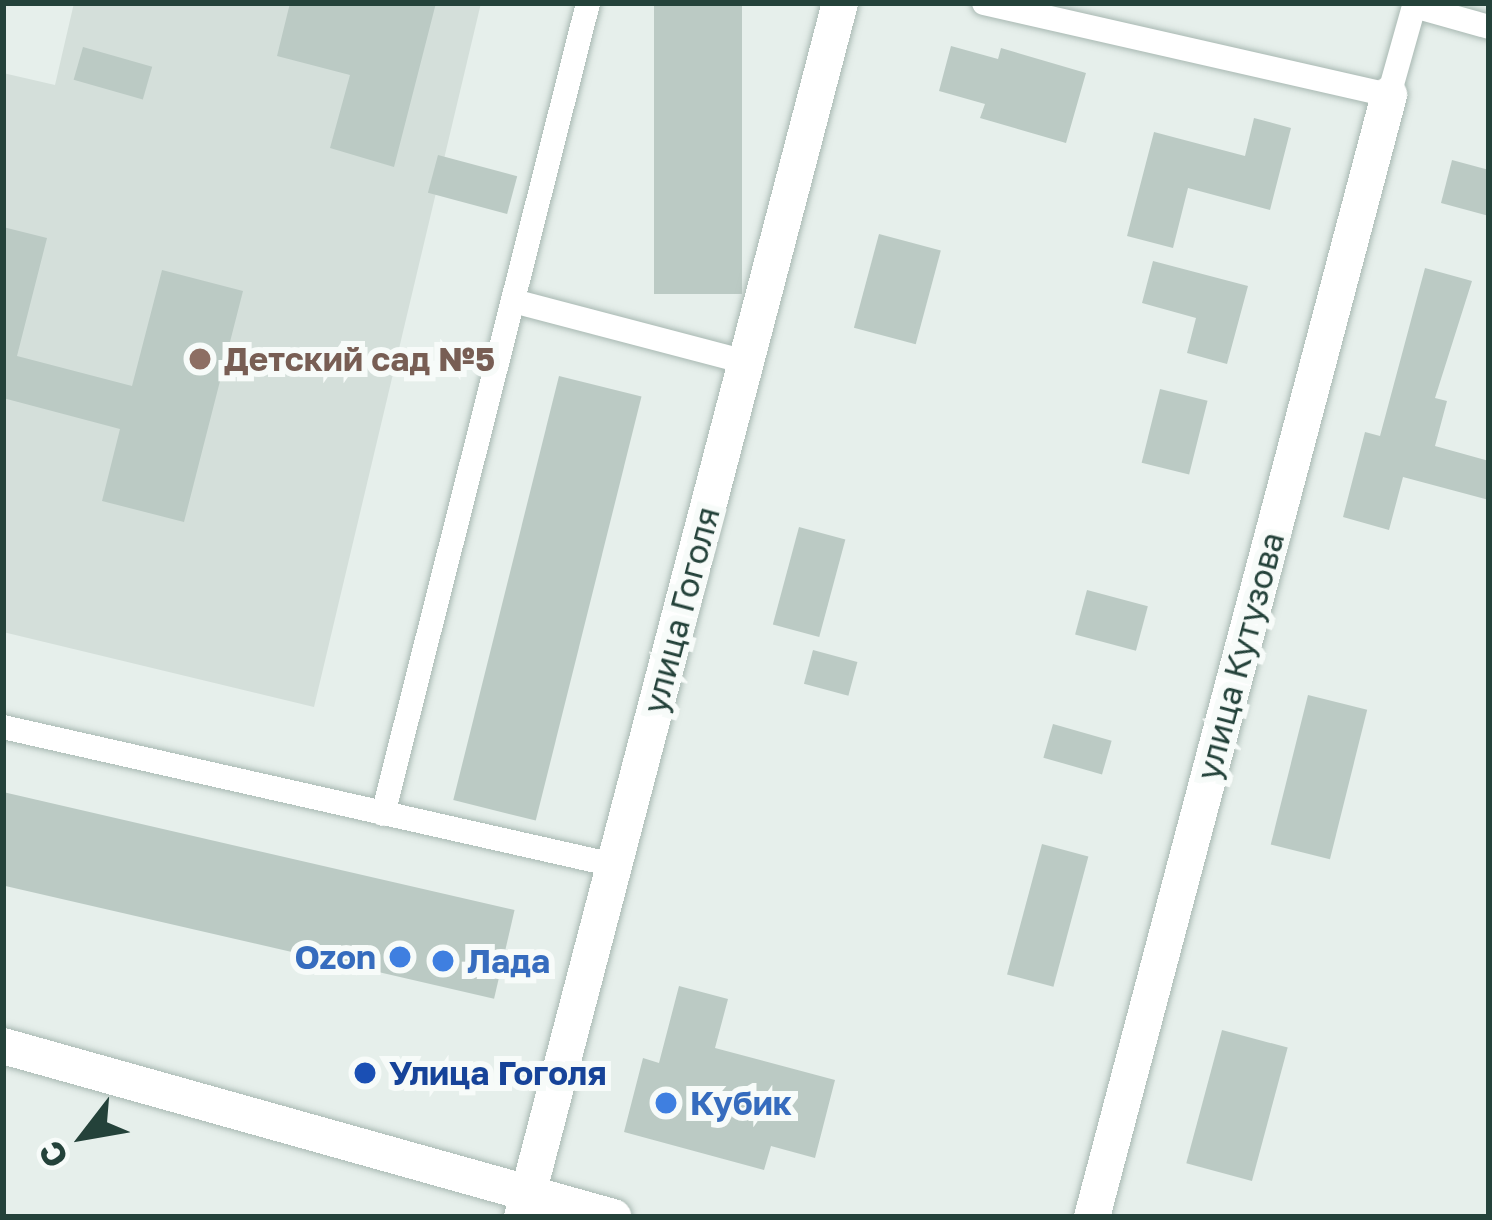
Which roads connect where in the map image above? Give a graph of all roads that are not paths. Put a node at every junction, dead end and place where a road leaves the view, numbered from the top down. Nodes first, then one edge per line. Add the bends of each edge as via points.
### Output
1 (588, 3) edge
2 (839, 3) edge
3 (984, 3) edge
4 (1489, 27) edge
5 (1389, 95) junction
6 (513, 301) junction
7 (745, 362) junction
8 (3, 727) edge
9 (383, 814) junction
10 (614, 865) junction
11 (3, 1046) edge
12 (525, 1206) edge
13 (613, 1217) edge
14 (1092, 1217) edge

1 - 6 lane
2 - 7 street, улица Гоголя
3 - 5 lane
4 - 5 lane via 1414,6
5 - 14 street, улица Кутузова
6 - 7 lane
6 - 9 lane
7 - 10 street, улица Гоголя
8 - 9 lane
9 - 10 lane
10 - 12 street, улица Гоголя
11 - 12 street
12 - 13 street

